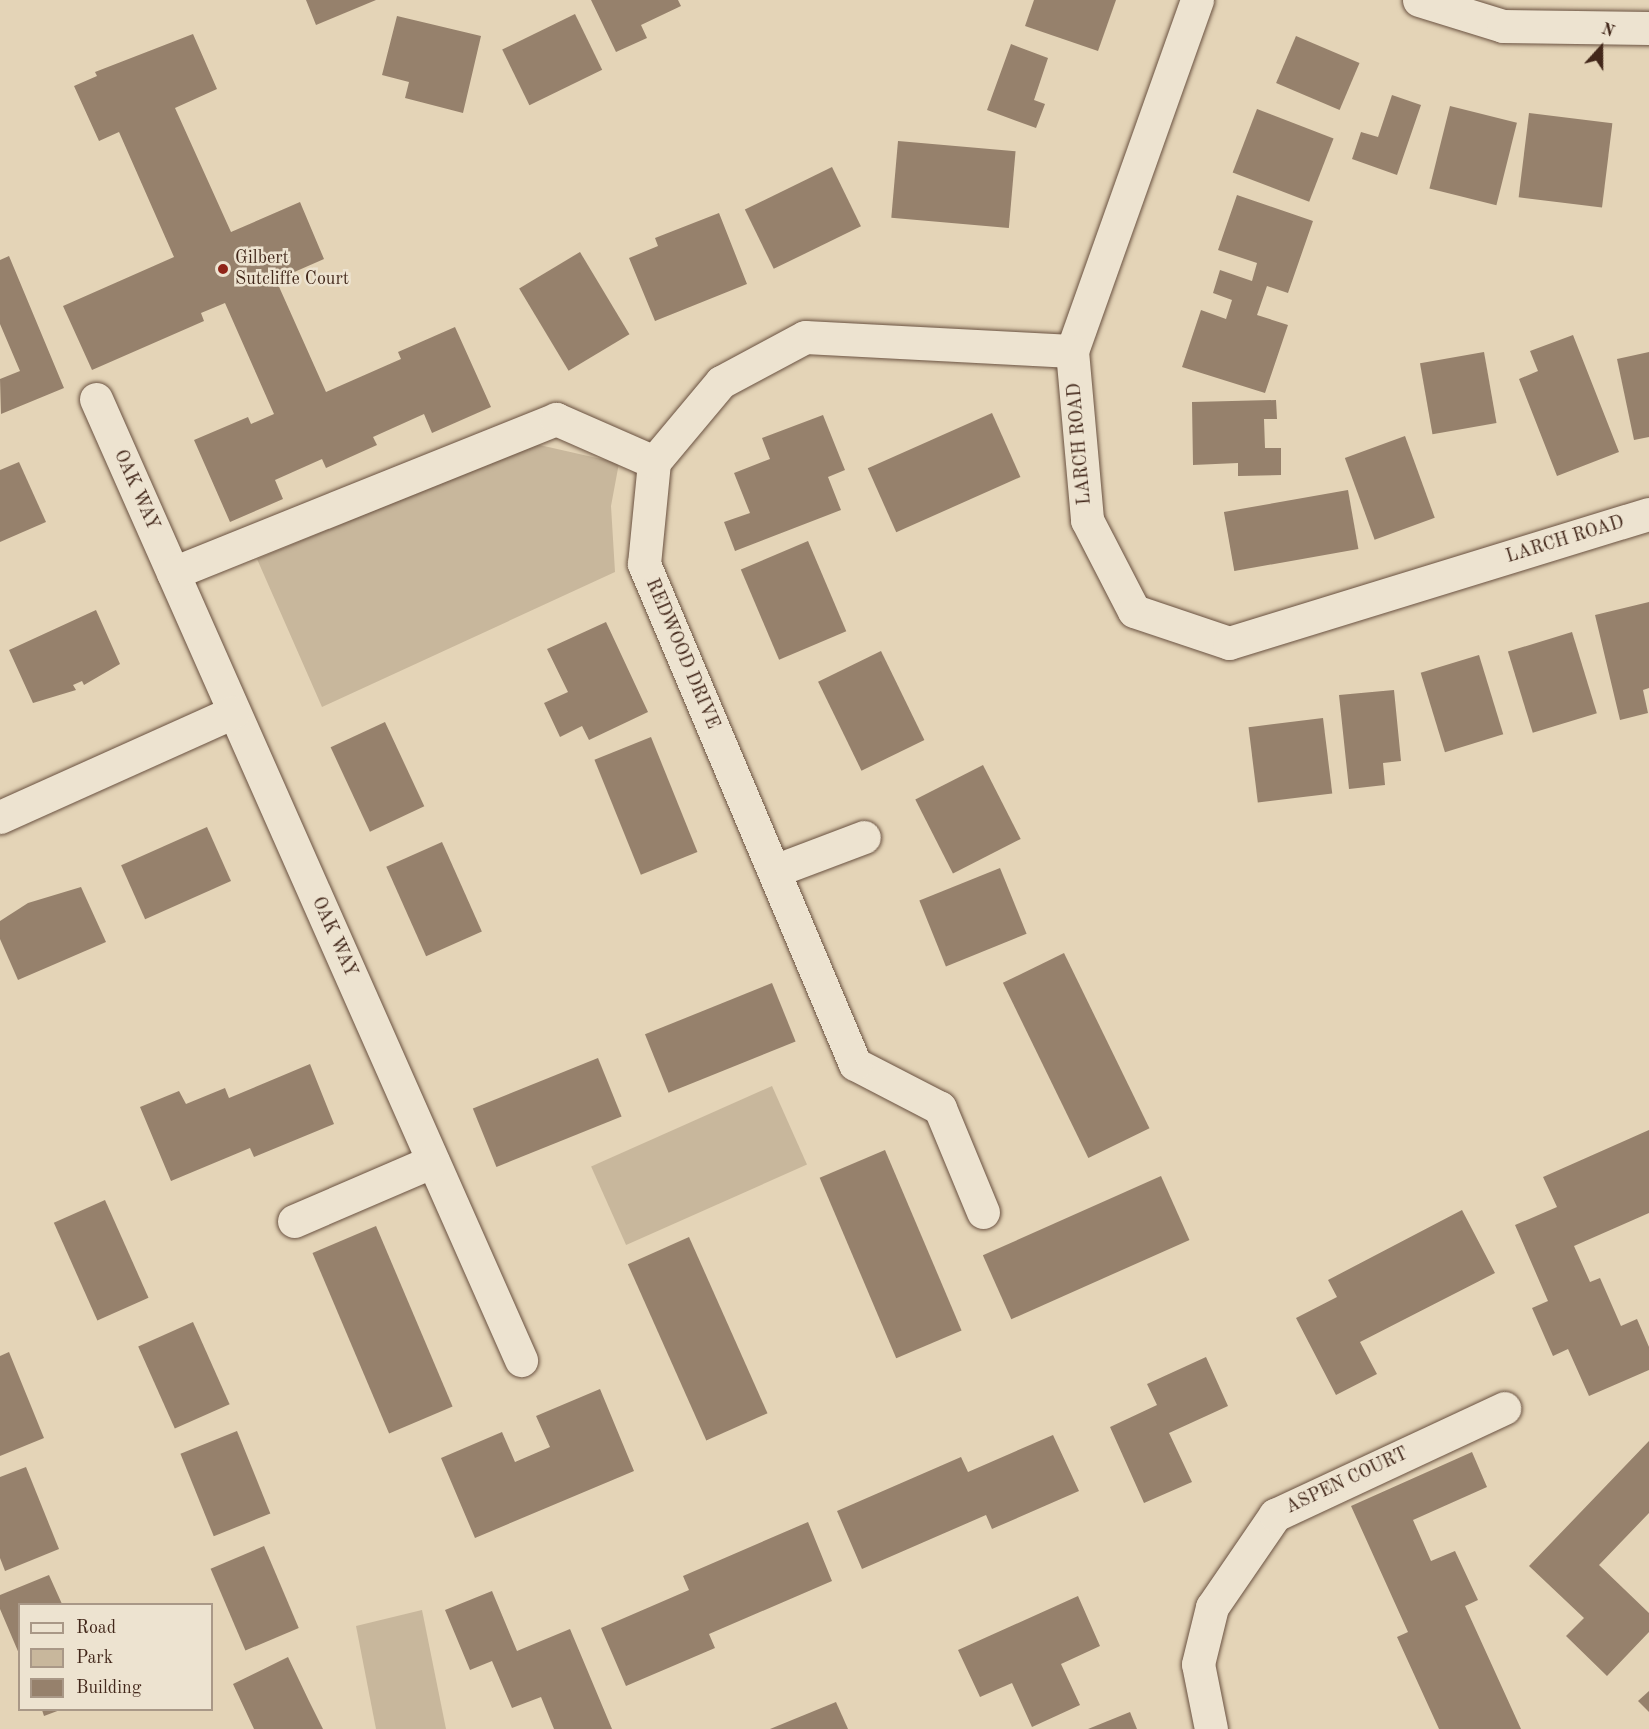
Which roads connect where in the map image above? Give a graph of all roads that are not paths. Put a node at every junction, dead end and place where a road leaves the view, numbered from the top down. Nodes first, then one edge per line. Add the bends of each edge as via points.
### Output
1 (1197, 0) edge
2 (1419, 0) edge
3 (1649, 28) edge
4 (1072, 351) junction
5 (96, 399) dead end
6 (654, 462) junction
7 (1649, 514) edge
8 (173, 573) junction
9 (234, 712) junction
10 (0, 818) edge
11 (864, 837) dead end
12 (774, 871) junction
13 (433, 1161) junction
14 (983, 1212) dead end
15 (294, 1221) dead end
16 (521, 1360) dead end
17 (1504, 1408) dead end
18 (1211, 1729) edge

1 - 4 street, LARCH ROAD
2 - 3 street via 1503,26
4 - 6 street via 805,337 721,382
4 - 7 street, LARCH ROAD via 1087,520 1134,611 1229,644
5 - 8 street, OAK WAY
6 - 8 street via 556,419
6 - 12 street, REDWOOD DRIVE via 644,564
8 - 9 street, OAK WAY
9 - 10 street
9 - 13 street, OAK WAY
11 - 12 street
12 - 14 street, REDWOOD DRIVE via 855,1064 940,1108
13 - 15 street
13 - 16 street, OAK WAY
17 - 18 street, ASPEN COURT via 1275,1515 1212,1607 1198,1664

